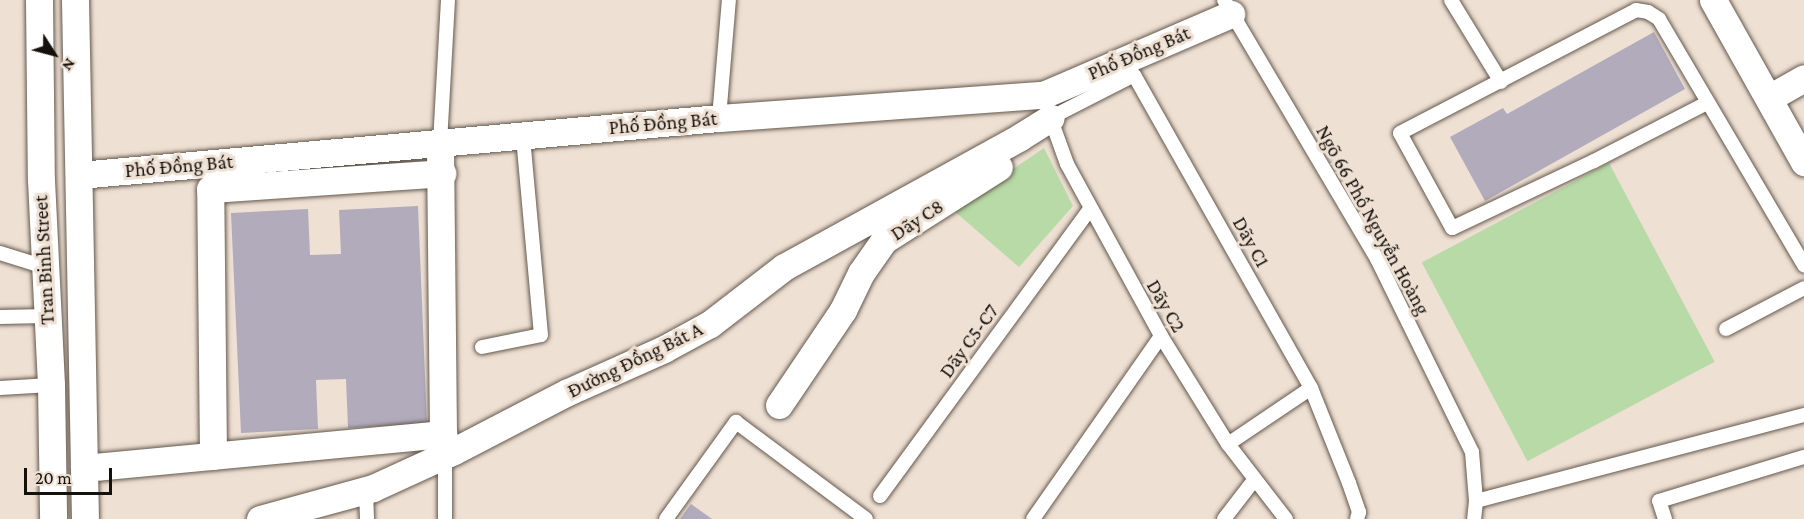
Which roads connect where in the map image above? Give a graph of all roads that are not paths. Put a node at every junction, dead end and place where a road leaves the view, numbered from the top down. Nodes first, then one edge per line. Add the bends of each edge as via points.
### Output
1 (39, 0) edge
2 (75, 0) edge
3 (448, 0) edge
4 (729, 0) edge
5 (1451, 0) edge
6 (1713, 0) edge
7 (1227, 7) edge
8 (1804, 78) edge
9 (1501, 82) junction
10 (1769, 98) junction
11 (1707, 102) junction
12 (1049, 116) junction
13 (719, 118) junction
14 (523, 136) junction
15 (440, 144) junction
16 (1804, 162) edge
17 (442, 173) junction
18 (79, 175) junction
19 (1090, 209) junction
20 (0, 253) edge
21 (1804, 265) edge
22 (45, 267) junction
23 (1804, 288) edge
24 (47, 316) junction
25 (0, 317) edge
26 (1726, 329) dead end
27 (1161, 336) junction
28 (482, 347) dead end
29 (51, 385) junction
30 (0, 388) edge
31 (1311, 388) junction
32 (779, 405) dead end
33 (1804, 415) edge
34 (1228, 444) junction
35 (445, 455) junction
36 (213, 456) junction
37 (1804, 457) edge
38 (84, 468) junction
39 (1254, 480) junction
40 (366, 490) junction
41 (880, 496) dead end
42 (1476, 501) junction
43 (268, 518) edge
44 (53, 519) edge
45 (85, 519) edge
46 (367, 519) edge
47 (445, 519) edge
48 (666, 519) edge
49 (866, 519) edge
50 (1033, 519) edge
51 (1224, 519) edge
52 (1286, 519) edge
53 (1357, 519) edge
54 (1474, 519) edge
55 (1665, 519) edge

1 - 22 street, Tran Binh Street via 40,180
2 - 18 street, Tran Binh Street
3 - 15 lane
4 - 13 lane
5 - 9 lane
6 - 10 street
7 - 12 street, Phố Đồng Bát
7 - 42 lane, Ngõ 66 Phố Nguyễn Hoàng via 1377,259 1472,452
8 - 10 street
9 - 11 lane via 1636,10 1659,19
9 - 11 lane via 1400,133 1452,228
10 - 16 street
11 - 21 lane
12 - 13 street, Phố Đồng Bát
12 - 19 lane, Dãy C2
12 - 31 lane, Dãy C1 via 1134,75
12 - 32 street, Dãy C8 via 884,240
12 - 35 street, Đường Đồng Bát A via 1020,137 784,267 710,324
13 - 14 street, Phố Đồng Bát
14 - 15 street, Phố Đồng Bát
14 - 28 lane via 542,335
15 - 17 street
15 - 18 street, Phố Đồng Bát
17 - 36 street via 443,434
17 - 36 street via 210,189
18 - 38 street, Tran Binh Street
19 - 27 lane, Dãy C2
19 - 41 lane, Dãy C5-C7
20 - 22 lane
22 - 24 street, Tran Binh Street
23 - 26 lane
24 - 25 lane
24 - 29 street, Tran Binh Street
27 - 34 lane, Dãy C2
27 - 50 lane
29 - 30 lane
29 - 44 street, Tran Binh Street
31 - 34 lane
31 - 53 lane, Dãy C1 via 1349,483 1359,512
33 - 42 lane
34 - 39 lane, Dãy C2
35 - 40 street, Đường Đồng Bát A
35 - 47 lane
36 - 38 street
37 - 55 lane via 1659,501
38 - 45 street, Tran Binh Street
39 - 51 lane
39 - 52 lane, Dãy C2
40 - 43 street, Đường Đồng Bát A
40 - 46 lane
42 - 54 lane, Ngõ 66 Phố Nguyễn Hoàng
48 - 49 lane via 736,422

